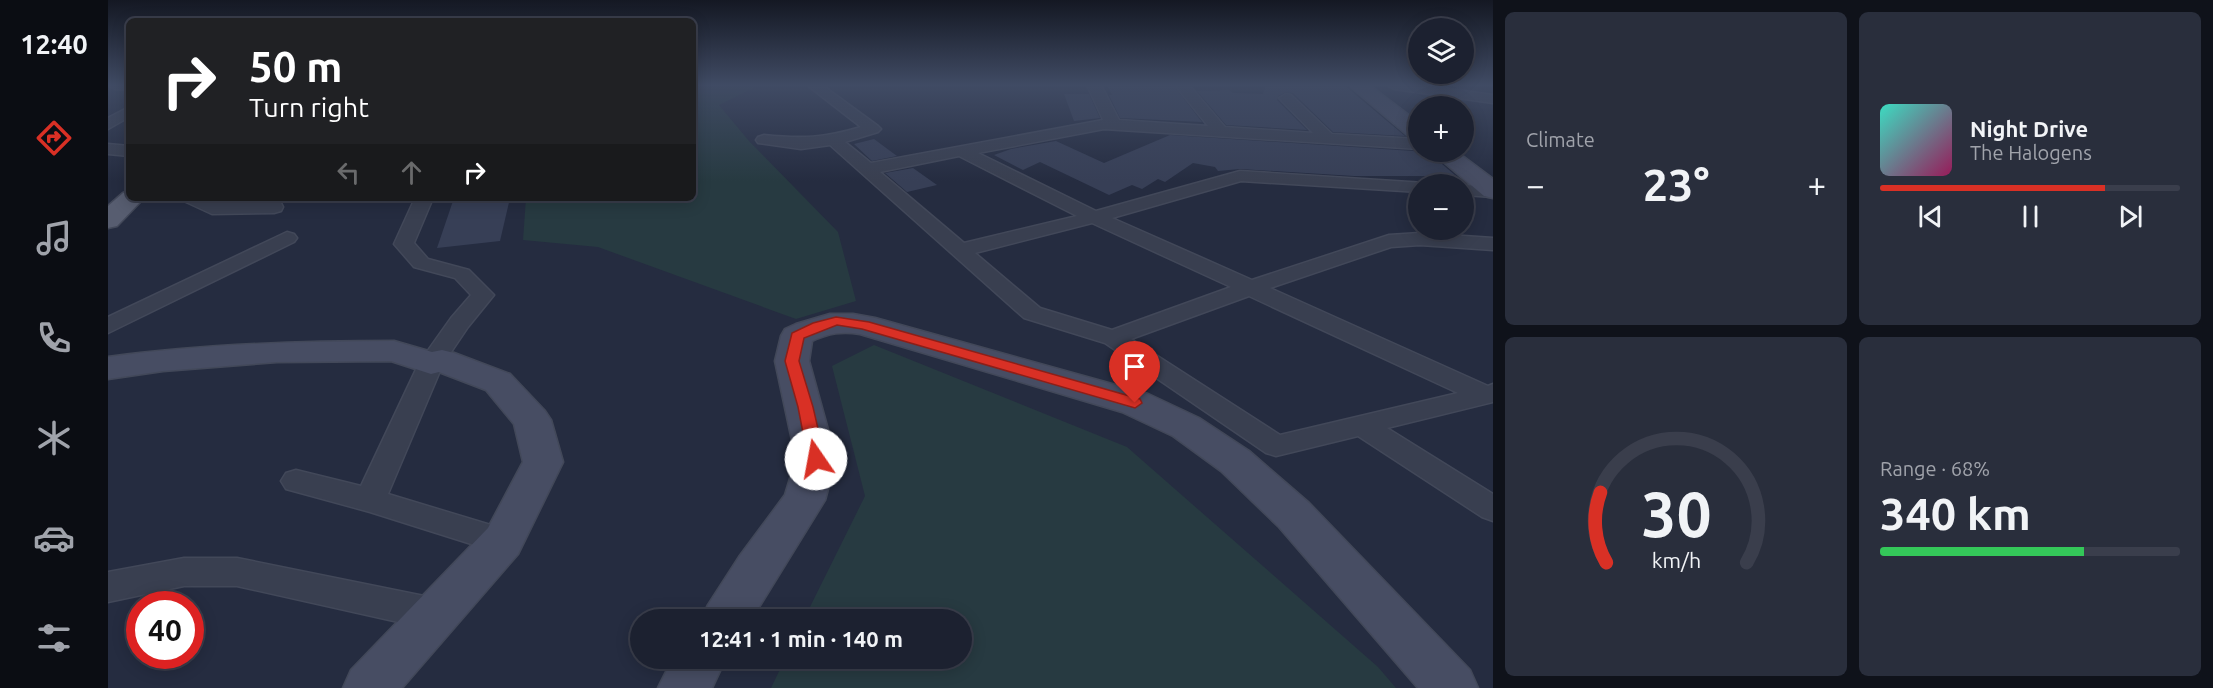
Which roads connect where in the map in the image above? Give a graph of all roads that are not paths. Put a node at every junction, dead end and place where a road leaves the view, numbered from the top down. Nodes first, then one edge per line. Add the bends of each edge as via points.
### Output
1 (857, 117) edge
2 (1110, 117) edge
3 (1209, 117) edge
4 (1306, 117) edge
5 (1113, 124) junction
6 (1220, 131) junction
7 (1327, 138) junction
8 (764, 140) dead end
9 (834, 140) junction
10 (1408, 143) edge
11 (108, 149) edge
12 (126, 151) edge
13 (963, 152) junction
14 (1456, 162) edge
15 (867, 169) junction
16 (126, 180) edge
17 (1408, 187) edge
18 (1474, 191) edge
19 (1493, 192) edge
20 (108, 195) edge
21 (129, 201) edge
22 (198, 201) edge
23 (423, 201) edge
24 (273, 207) dead end
25 (1094, 217) junction
26 (108, 220) edge
27 (1493, 226) edge
28 (1493, 231) edge
29 (287, 238) dead end
30 (1493, 244) edge
31 (961, 250) junction
32 (1250, 288) junction
33 (108, 326) edge
34 (1113, 338) junction
35 (431, 363) junction
36 (108, 368) edge
37 (1490, 394) edge
38 (1360, 424) junction
39 (1276, 446) junction
40 (1234, 461) junction
41 (296, 481) dead end
42 (370, 500) junction
43 (1493, 509) edge
44 (503, 541) junction
45 (108, 587) edge
46 (732, 609) edge
47 (434, 614) junction
48 (695, 669) edge
49 (369, 688) edge
50 (684, 688) edge
51 (1452, 688) edge

1 - 9 street via 873,129
2 - 5 street
3 - 6 street
4 - 7 street
5 - 6 street
5 - 13 street
6 - 7 street
7 - 10 street
8 - 9 street via 801,144
9 - 15 street
11 - 12 street
13 - 15 street
13 - 25 street
14 - 19 street
15 - 31 street
16 - 20 main road
17 - 25 street via 1240,176
18 - 19 street
21 - 26 main road
22 - 24 street via 212,208
23 - 35 street via 404,244 421,263 462,274 483,295
25 - 31 street
25 - 32 street
27 - 28 street
29 - 33 street
30 - 32 street via 1420,239 1389,242
31 - 34 street via 1032,313
32 - 34 street
32 - 37 street
34 - 39 street
35 - 36 street via 394,351 277,352
35 - 42 street
35 - 44 street via 442,361 498,382 532,420 543,462
37 - 38 street
38 - 39 street
38 - 43 street
39 - 40 street
40 - 46 street via 1186,427 1135,403 864,325 836,321 818,326 797,336 792,361 816,459 804,500
40 - 51 street via 1294,515
41 - 42 street
42 - 44 street
44 - 47 street
45 - 47 street via 184,572 237,572
47 - 49 street
48 - 50 street

